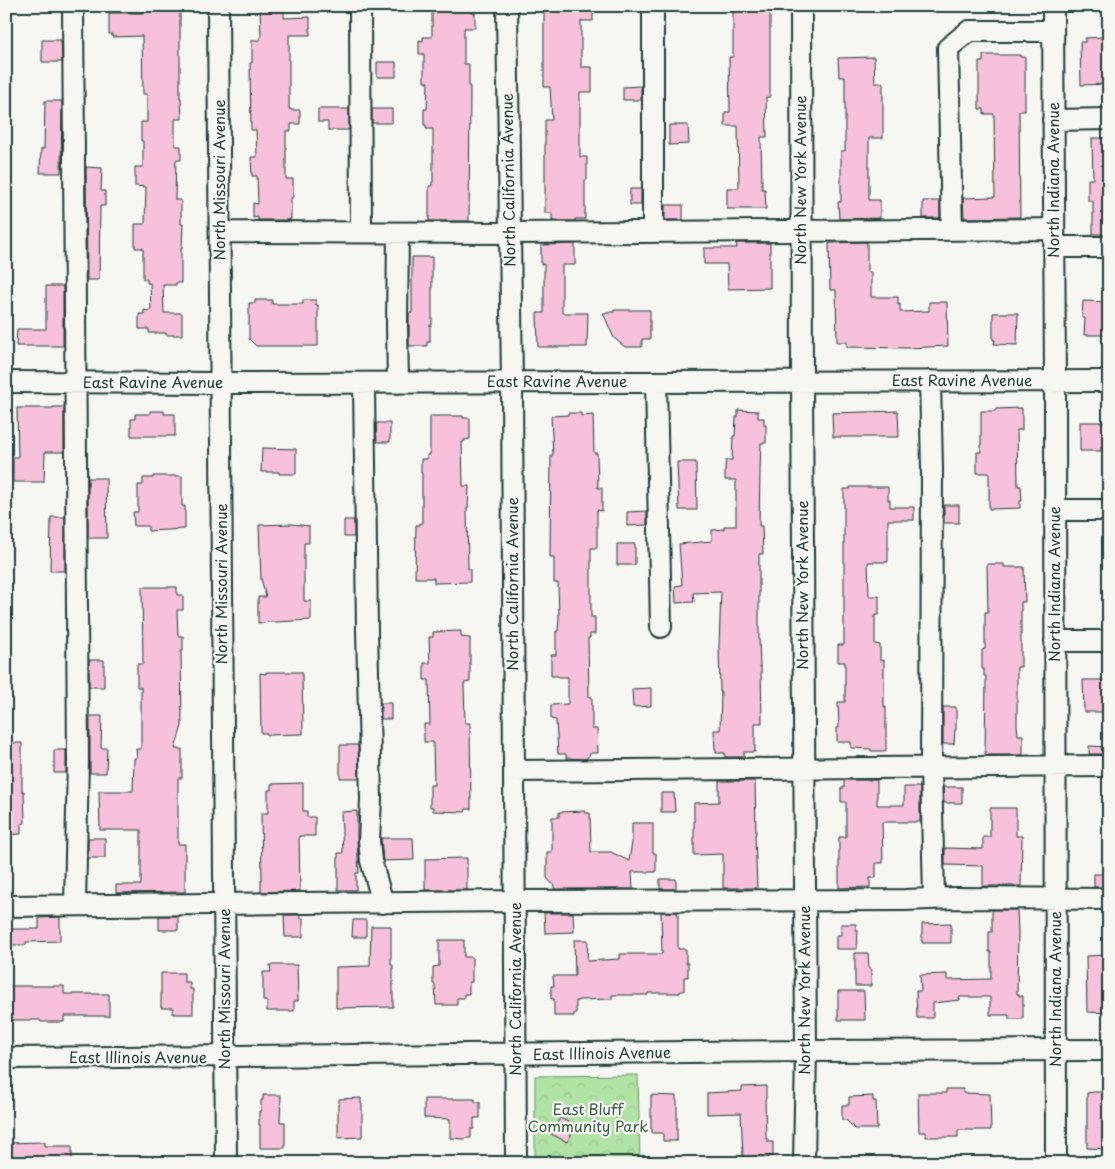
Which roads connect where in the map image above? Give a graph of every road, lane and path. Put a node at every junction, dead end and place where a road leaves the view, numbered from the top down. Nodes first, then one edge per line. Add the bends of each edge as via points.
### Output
1 (73, 6) edge
2 (218, 6) edge
3 (360, 6) edge
4 (507, 6) edge
5 (653, 6) edge
6 (801, 6) edge
7 (1053, 6) edge
8 (1053, 31) junction
9 (1109, 119) edge
10 (1053, 120) junction
11 (952, 230) junction
12 (802, 231) junction
13 (220, 232) junction
14 (361, 232) junction
15 (652, 232) junction
16 (398, 233) junction
17 (510, 233) junction
18 (1054, 238) junction
19 (1109, 246) edge
20 (930, 381) junction
21 (1055, 381) junction
22 (1109, 381) edge
23 (6, 382) edge
24 (75, 382) junction
25 (656, 382) junction
26 (802, 382) junction
27 (221, 383) junction
28 (364, 383) junction
29 (398, 383) junction
30 (512, 383) junction
31 (1055, 510) junction
32 (1109, 510) edge
33 (661, 626) dead end
34 (1055, 641) junction
35 (1109, 641) edge
36 (1055, 766) junction
37 (1109, 766) edge
38 (931, 767) junction
39 (804, 769) junction
40 (514, 771) junction
41 (1055, 898) junction
42 (934, 899) junction
43 (1109, 899) edge
44 (805, 900) junction
45 (515, 901) junction
46 (383, 903) junction
47 (224, 904) junction
48 (75, 905) junction
49 (6, 906) edge
50 (1056, 1050) junction
51 (1109, 1050) edge
52 (806, 1051) junction
53 (516, 1055) junction
54 (226, 1057) junction
55 (6, 1058) edge
56 (226, 1163) edge
57 (516, 1163) edge
58 (804, 1163) edge
59 (1056, 1163) edge

1 - 24 street
2 - 13 street, North Missouri Avenue
3 - 14 street
4 - 17 street, North California Avenue
5 - 15 street
6 - 12 street, North New York Avenue
7 - 8 street, North Indiana Avenue
8 - 10 street, North Indiana Avenue
8 - 11 street via 968,31 948,48
9 - 10 street
10 - 18 street, North Indiana Avenue
11 - 12 street
11 - 18 street
12 - 15 street
12 - 26 street, North New York Avenue
13 - 14 street
13 - 27 street, North Missouri Avenue
14 - 16 street
15 - 17 street
16 - 17 street
16 - 29 street
17 - 30 street, North California Avenue
18 - 19 street
18 - 21 street, North Indiana Avenue
20 - 21 street, East Ravine Avenue
20 - 26 street, East Ravine Avenue
20 - 38 street
21 - 22 street, East Ravine Avenue
21 - 31 street, North Indiana Avenue
23 - 24 street, East Ravine Avenue
24 - 27 street, East Ravine Avenue
24 - 48 street via 78,750
25 - 26 street, East Ravine Avenue
25 - 30 street, East Ravine Avenue
25 - 33 street
26 - 39 street, North New York Avenue
27 - 28 street, East Ravine Avenue
27 - 47 street, North Missouri Avenue
28 - 29 street, East Ravine Avenue
28 - 46 street via 371,799 368,840
29 - 30 street, East Ravine Avenue
30 - 40 street, North California Avenue
31 - 32 street
31 - 34 street, North Indiana Avenue
34 - 35 street
34 - 36 street, North Indiana Avenue
36 - 37 street
36 - 38 street
36 - 41 street, North Indiana Avenue
38 - 39 street
38 - 42 street
39 - 40 street
39 - 44 street, North New York Avenue
40 - 45 street, North California Avenue
41 - 42 street
41 - 43 street
41 - 50 street, North Indiana Avenue
42 - 44 street
44 - 45 street
44 - 52 street, North New York Avenue
45 - 46 street
45 - 53 street, North California Avenue
46 - 47 street
47 - 48 street
47 - 54 street, North Missouri Avenue
48 - 49 street
50 - 51 street, East Illinois Avenue
50 - 52 street, East Illinois Avenue
50 - 59 street, North Indiana Avenue
52 - 53 street, East Illinois Avenue
52 - 58 street, North New York Avenue
53 - 54 street, East Illinois Avenue
53 - 57 street, North California Avenue
54 - 55 street, East Illinois Avenue
54 - 56 street, North Missouri Avenue

